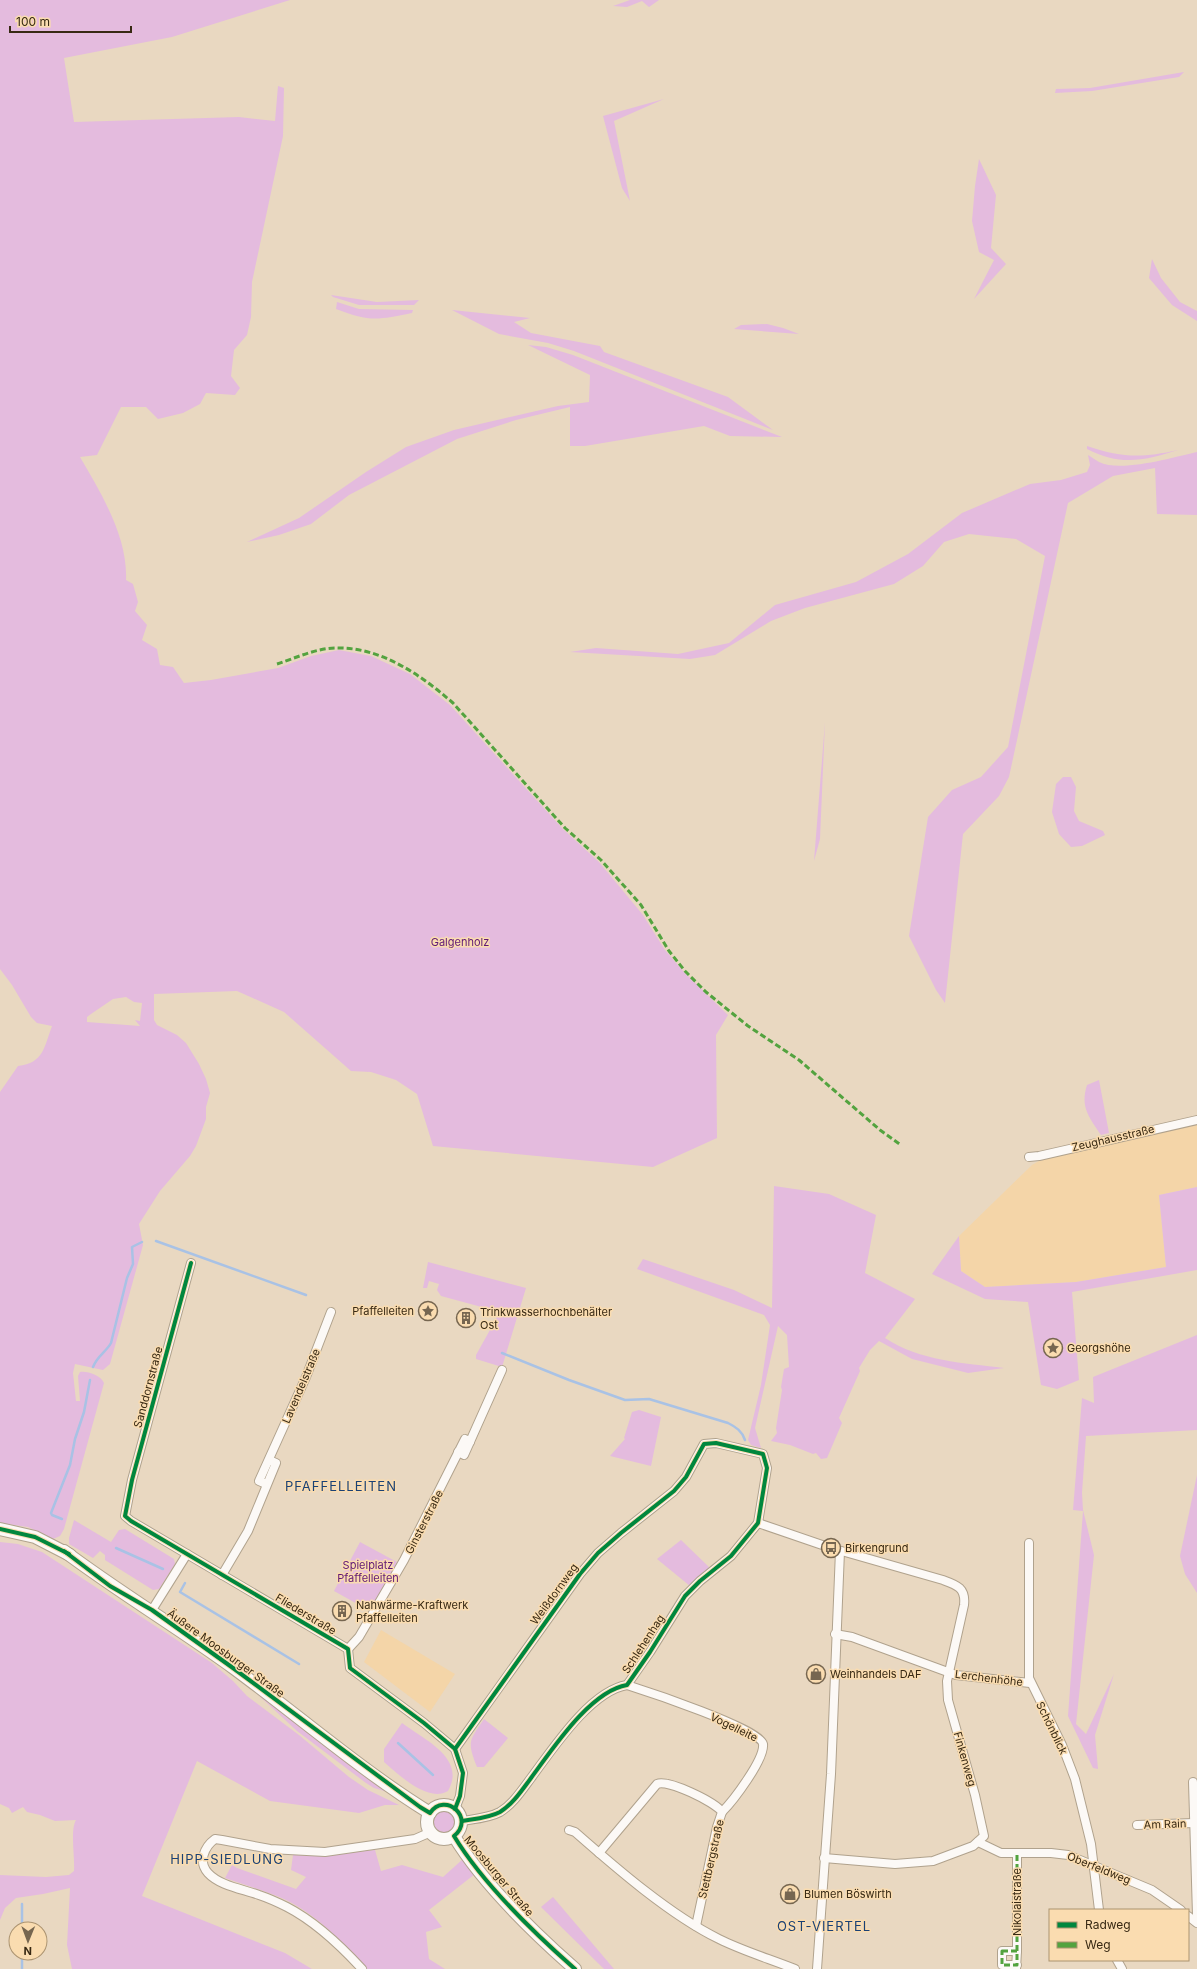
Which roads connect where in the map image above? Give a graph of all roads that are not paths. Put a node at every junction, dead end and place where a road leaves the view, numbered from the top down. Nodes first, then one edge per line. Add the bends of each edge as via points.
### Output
1 (1197, 1120) edge
2 (1029, 1157) dead end
3 (191, 1263) dead end
4 (332, 1312) dead end
5 (502, 1370) dead end
6 (125, 1516) joint
7 (758, 1523) junction
8 (0, 1529) edge
9 (1029, 1543) dead end
10 (840, 1551) junction
11 (187, 1554) junction
12 (222, 1575) junction
13 (152, 1610) junction
14 (835, 1634) junction
15 (348, 1649) junction
16 (949, 1673) junction
17 (1030, 1683) junction
18 (627, 1685) junction
19 (455, 1749) junction
20 (1193, 1782) dead end
21 (455, 1809) junction
22 (722, 1812) junction
23 (430, 1813) junction
24 (462, 1821) junction
25 (1194, 1823) junction
26 (1137, 1825) dead end
27 (569, 1830) dead end
28 (431, 1832) junction
29 (454, 1836) junction
30 (978, 1842) junction
31 (599, 1853) junction
32 (1017, 1854) junction
33 (824, 1858) junction
34 (1094, 1866) junction
35 (1099, 1909) edge
36 (1180, 1909) edge
37 (1197, 1915) edge
38 (1189, 1917) edge
39 (1197, 1923) edge
40 (696, 1926) junction
41 (1016, 1951) junction
42 (1017, 1967) edge
43 (362, 1969) edge
44 (575, 1969) edge
45 (795, 1969) edge
46 (817, 1969) edge

1 - 2 street, Zeughausstraße
3 - 6 street, Sanddornstraße via 133,1477
4 - 12 street, Lavendelstraße via 259,1481 266,1484 248,1531
5 - 15 street, Ginsterstraße via 464,1455 458,1452 404,1560 359,1637
6 - 11 street, Fliederstraße
7 - 10 street, Lerchenhöhe
7 - 18 street, Schlehenhag via 730,1556 686,1596
7 - 19 street, Weißdornweg via 767,1468 765,1458 759,1452 716,1443 704,1444 686,1477 674,1491 598,1553 580,1574
8 - 13 street, Äußere Moosburger Straße via 35,1537 64,1551 110,1586
9 - 17 street, Schönblick
10 - 14 street
10 - 16 street, Lerchenhöhe via 906,1568 959,1587 964,1594 964,1605
11 - 12 street, Fliederstraße
11 - 13 street
12 - 15 street, Fliederstraße
13 - 23 street, Äußere Moosburger Straße
14 - 16 street, Lerchenhöhe via 852,1637
14 - 33 street via 832,1753
15 - 19 street via 350,1668
16 - 17 street, Lerchenhöhe via 963,1677
16 - 30 street, Finkenweg via 948,1700 984,1831 984,1836
17 - 34 street, Schönblick via 1062,1745 1075,1779 1087,1823
18 - 22 street, Vogelleite via 718,1718 761,1740 763,1747 752,1772 740,1792
18 - 24 street, Schlehenhag via 601,1697 579,1716 508,1806 490,1816
19 - 21 street via 463,1773 460,1796
20 - 25 street, Am Rain
21 - 23 street via 441,1805
21 - 24 street, Moosburger Straße
22 - 31 street, Stettbergstraße via 715,1803 660,1782
22 - 40 street, Stettbergstraße
23 - 28 street via 427,1822
24 - 29 street, Moosburger Straße
25 - 26 street, Am Rain
25 - 37 street, Am Rain
27 - 31 street via 575,1832
28 - 29 street, Moosburger Straße via 441,1839
28 - 43 street via 415,1839 325,1852 270,1848 222,1840 215,1840 206,1847 202,1860 209,1875 301,1915 329,1936
29 - 44 street, Moosburger Straße via 477,1868 520,1917
30 - 32 street, Oberfeldweg via 993,1851
30 - 33 street via 933,1861 919,1863 896,1864
31 - 40 street via 668,1908
32 - 34 street, Oberfeldweg via 1059,1853
32 - 41 street, Nikolaistraße
33 - 46 street
34 - 35 street, Schönblick
34 - 36 street, Oberfeldweg via 1152,1890
38 - 39 street
40 - 45 street via 720,1940
41 - 42 street, Nikolaistraße
41 - 42 street, Nikolaistraße via 1002,1951 1002,1966

